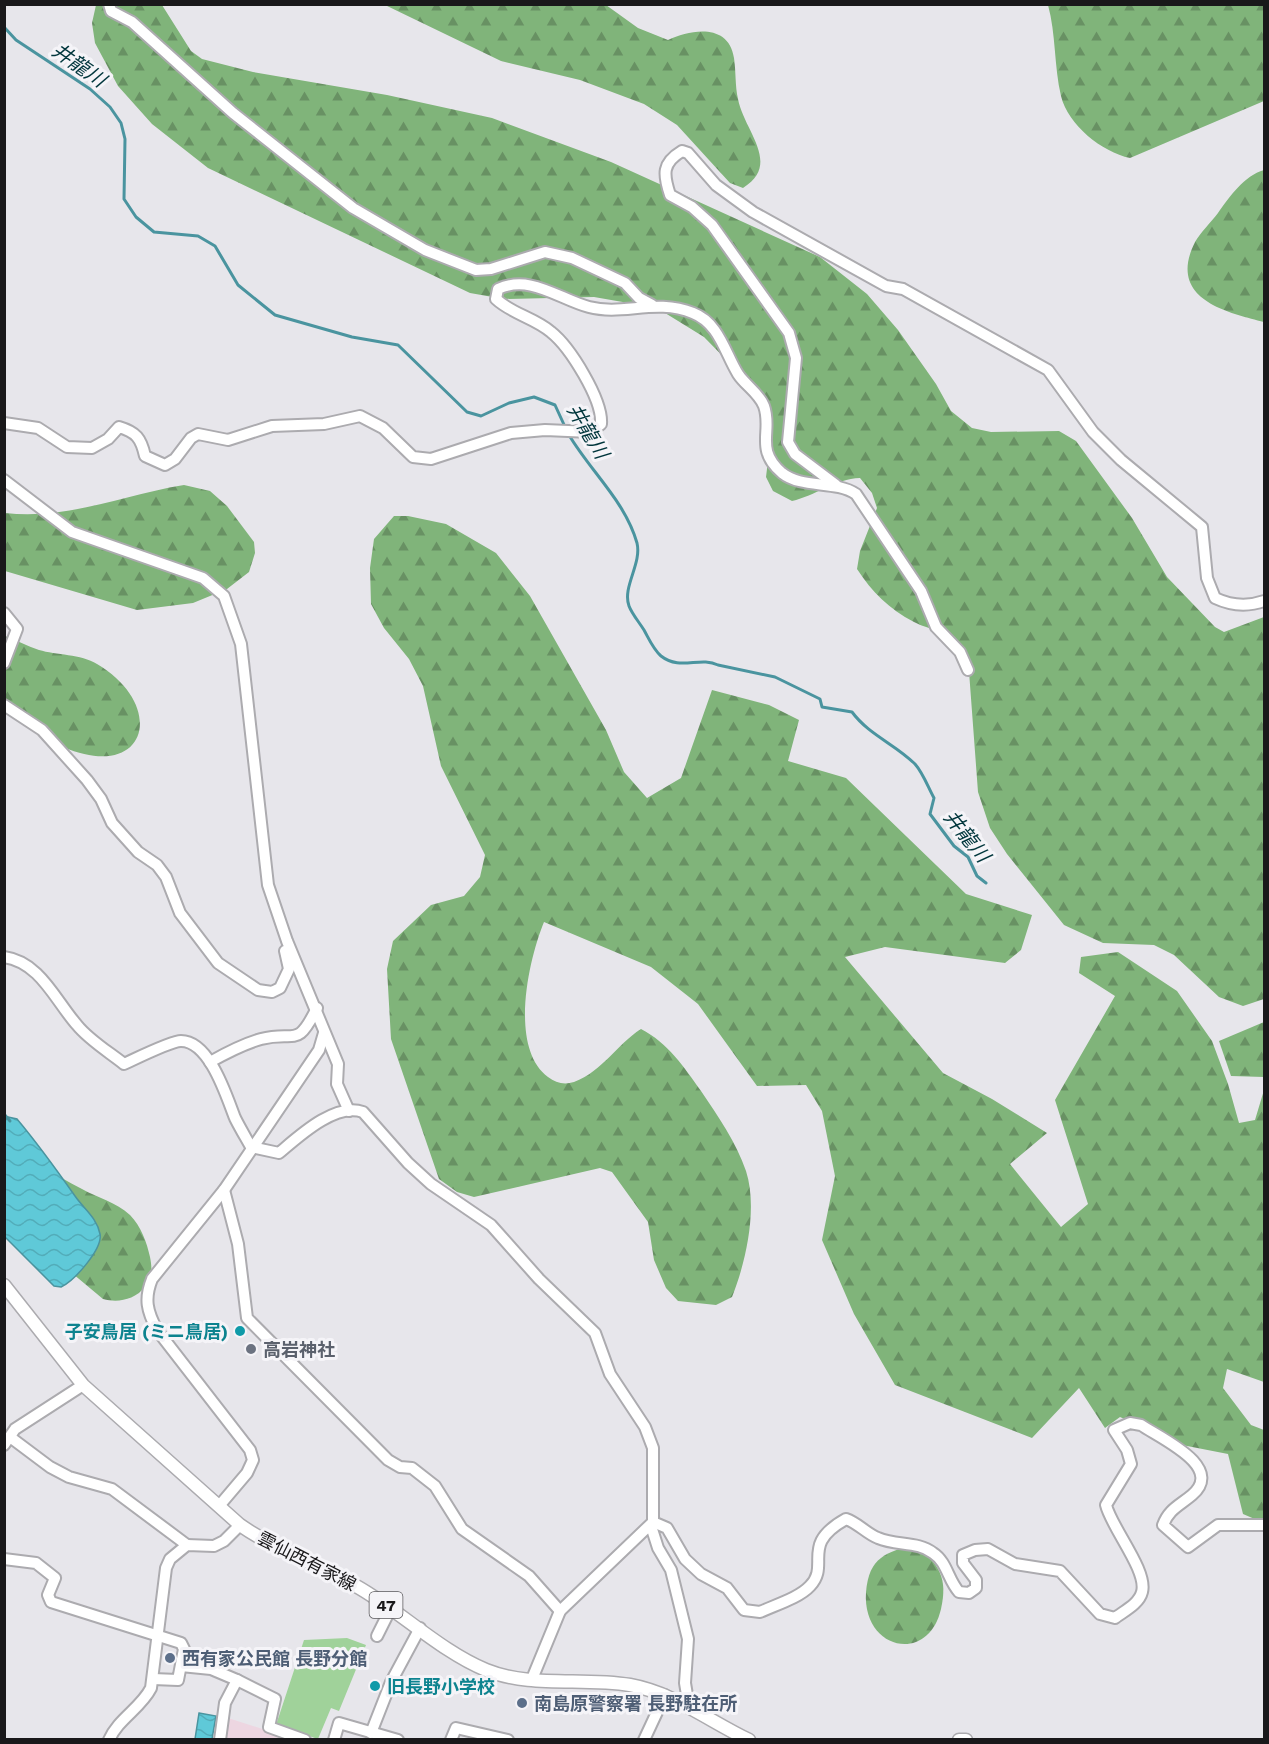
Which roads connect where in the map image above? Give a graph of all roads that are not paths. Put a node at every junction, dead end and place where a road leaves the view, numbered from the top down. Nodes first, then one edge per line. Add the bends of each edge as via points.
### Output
1 (109, 4) edge
2 (652, 305) junction
3 (4, 423) edge
4 (4, 480) edge
5 (836, 485) junction
6 (1264, 601) edge
7 (4, 613) edge
8 (4, 663) edge
9 (968, 670) dead end
10 (4, 705) edge
11 (287, 941) junction
12 (4, 957) edge
13 (317, 1008) junction
14 (324, 1032) junction
15 (210, 1062) junction
16 (349, 1111) junction
17 (251, 1147) junction
18 (224, 1190) junction
19 (4, 1285) edge
20 (83, 1385) junction
21 (7, 1441) edge
22 (219, 1506) junction
23 (652, 1524) junction
24 (1264, 1524) edge
25 (240, 1525) junction
26 (187, 1545) junction
27 (4, 1559) edge
28 (390, 1608) junction
29 (560, 1611) junction
30 (420, 1628) junction
31 (377, 1636) dead end
32 (159, 1637) junction
33 (181, 1666) junction
34 (153, 1679) junction
35 (532, 1679) junction
36 (237, 1680) junction
37 (665, 1695) junction
38 (689, 1707) junction
39 (371, 1733) junction
40 (109, 1740) edge
41 (220, 1740) edge
42 (306, 1740) edge
43 (334, 1740) edge
44 (398, 1740) edge
45 (451, 1740) edge
46 (508, 1740) edge
47 (644, 1740) edge
48 (749, 1740) edge
49 (959, 1740) edge
50 (966, 1740) edge

1 - 2 street via 111,11 132,22 233,113 344,201 425,250 476,270 545,252 572,258 625,284
2 - 3 street via 589,307 544,288 507,285 498,289 496,298 504,306 551,332 573,359 602,415 601,424 591,432 545,429 511,433 431,459 413,457 383,428 360,416 324,424 272,426 228,440 198,434 165,465 145,456 134,432 119,427 92,448 68,447 38,428
2 - 5 street via 696,314 714,330 738,374 763,403 766,450 784,475
4 - 11 street via 72,532 203,578 224,596 241,644 268,885
5 - 6 street via 795,454 788,442 796,358 789,333 712,225 693,207 670,195 664,177 666,164 682,150 716,185 753,212 1048,370 1093,432 1202,527 1207,578 1215,598 1246,606
5 - 9 street via 856,494 866,507 921,591 936,627 960,652
7 - 8 street via 17,629
10 - 11 street via 42,730 94,789 112,823 166,877 180,913 218,963 258,990 272,992 283,984 289,969
11 - 13 street
12 - 15 street via 20,960 46,983 78,1027 124,1064 180,1041 191,1045
13 - 14 street
13 - 15 street via 299,1035 263,1038
14 - 16 street via 338,1064 337,1084
14 - 17 street via 319,1050
15 - 17 street
16 - 17 street via 309,1127 279,1153
16 - 23 street via 363,1112 431,1184 491,1225 595,1333 610,1374 645,1427 653,1448
17 - 18 street
18 - 22 street via 152,1279 146,1303 157,1330 250,1450 253,1460 247,1473
18 - 29 street via 238,1244 247,1318 388,1460 412,1468 435,1486 462,1529 529,1576
19 - 20 main road, 雲仙西有家線 / 47
20 - 21 street via 15,1429
20 - 22 main road, 雲仙西有家線 / 47
21 - 26 street via 69,1477 112,1489
22 - 25 main road, 雲仙西有家線 / 47
23 - 24 street via 667,1528 685,1559 701,1574 727,1588 744,1610 752,1613 810,1587 816,1573 819,1542 830,1528 846,1519 878,1538 933,1552 944,1563 951,1584 959,1592 969,1593 976,1588 963,1555 988,1549 1015,1564 1060,1571 1101,1614 1115,1618 1137,1602 1143,1584 1106,1505 1131,1464 1114,1430 1130,1423 1141,1425 1199,1465 1203,1477 1200,1485 1168,1512 1163,1525 1178,1540 1188,1547 1218,1525
23 - 29 street
23 - 38 street via 658,1548 671,1570 688,1639 685,1683
25 - 26 street via 214,1546
25 - 28 main road, 雲仙西有家線 / 47
26 - 32 street via 170,1559 166,1568
27 - 32 street via 36,1563 55,1578 48,1595 51,1602
28 - 30 main road, 雲仙西有家線 / 47
28 - 31 street
29 - 35 street
30 - 35 main road, 雲仙西有家線 / 47 via 486,1670
30 - 39 street via 391,1682
32 - 33 street via 181,1643
32 - 34 street
33 - 34 street via 175,1682
33 - 36 street via 211,1670
34 - 40 street via 148,1695 116,1727
35 - 37 main road, 雲仙西有家線 / 47 via 599,1681
36 - 41 street via 225,1703
36 - 42 street via 275,1700 269,1728
37 - 38 main road, 雲仙西有家線 / 47
37 - 47 street
38 - 48 main road, 雲仙西有家線 / 47
39 - 43 street via 339,1723
39 - 44 street
45 - 46 street via 456,1728
49 - 50 main road

